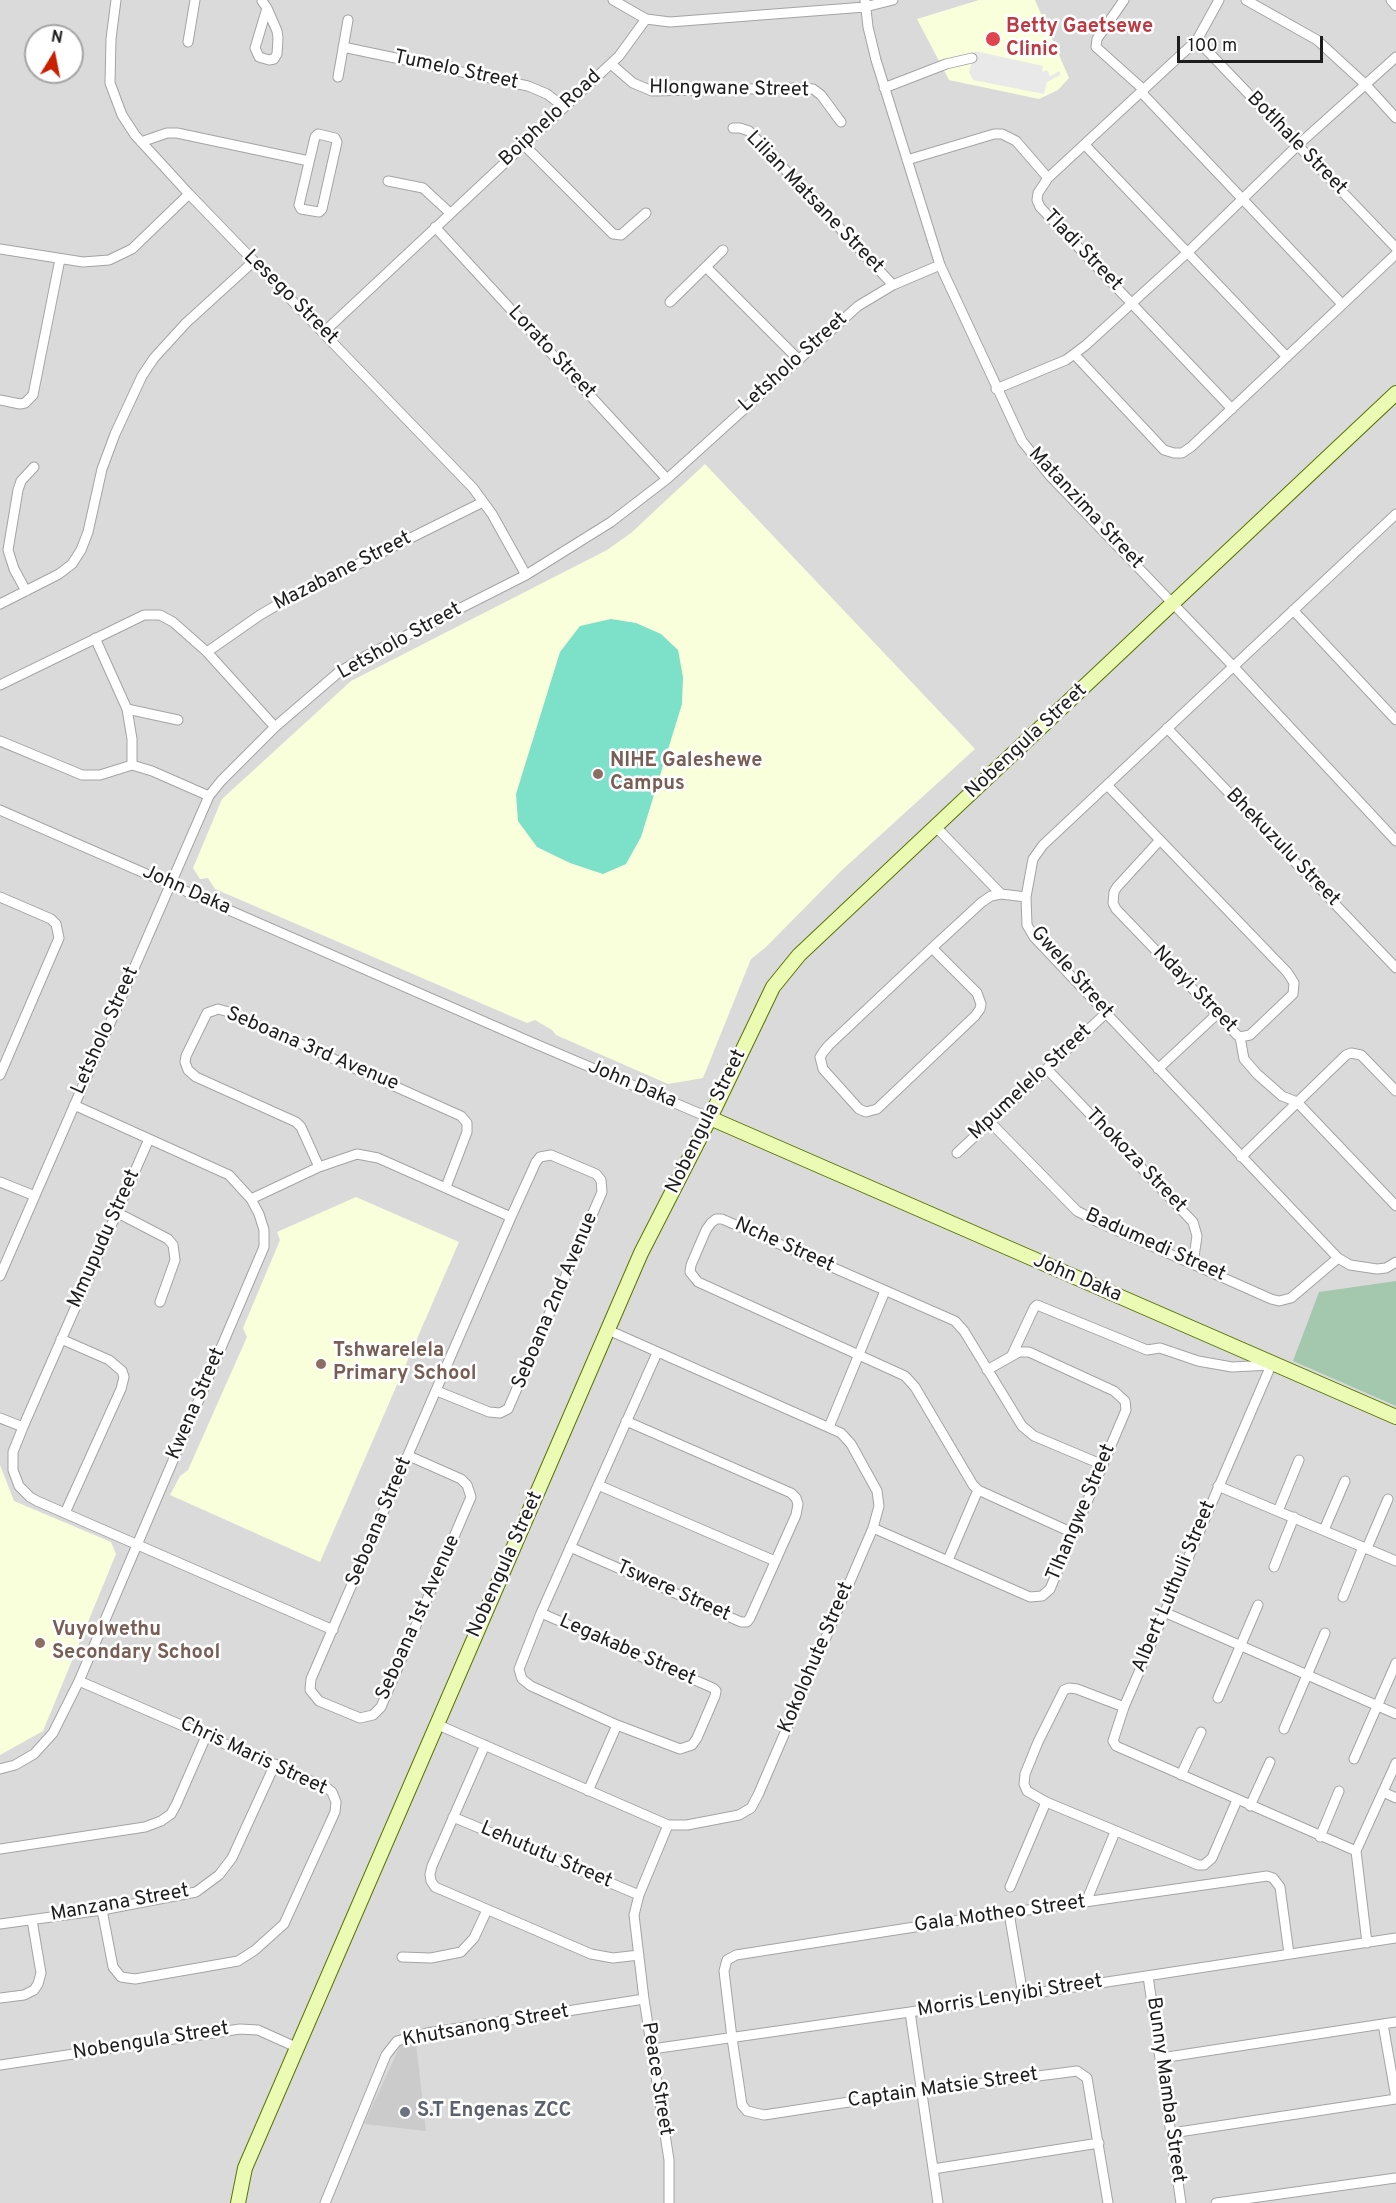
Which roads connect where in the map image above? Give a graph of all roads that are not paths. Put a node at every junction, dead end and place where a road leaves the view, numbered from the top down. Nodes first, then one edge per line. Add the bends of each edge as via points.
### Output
1 (116, 0) edge
2 (195, 0) edge
3 (613, 0) edge
4 (893, 0) edge
5 (1124, 0) edge
6 (1219, 0) edge
7 (1246, 0) edge
8 (1391, 0) edge
9 (263, 2) edge
10 (865, 4) edge
11 (1396, 6) edge
12 (646, 19) junction
13 (348, 20) dead end
14 (1197, 40) junction
15 (188, 42) dead end
16 (343, 47) junction
17 (1396, 57) edge
18 (972, 58) dead end
19 (611, 64) junction
20 (338, 76) dead end
21 (1365, 84) junction
22 (884, 88) junction
23 (1143, 91) junction
24 (564, 107) junction
25 (1396, 118) edge
26 (841, 122) dead end
27 (733, 128) dead end
28 (141, 142) junction
29 (524, 145) junction
30 (1085, 145) junction
31 (1298, 145) junction
32 (907, 160) junction
33 (309, 161) junction
34 (1048, 178) junction
35 (388, 181) dead end
36 (189, 194) junction
37 (1242, 199) junction
38 (450, 213) junction
39 (645, 213) dead end
40 (435, 227) junction
41 (1396, 248) edge
42 (0, 249) edge
43 (723, 249) dead end
44 (1188, 252) junction
45 (1396, 254) edge
46 (60, 259) junction
47 (254, 261) junction
48 (940, 265) junction
49 (706, 267) junction
50 (893, 285) junction
51 (670, 302) dead end
52 (1132, 302) junction
53 (1342, 304) junction
54 (324, 332) junction
55 (1074, 354) junction
56 (1287, 357) junction
57 (798, 359) junction
58 (996, 389) junction
59 (1395, 397) edge
60 (0, 400) edge
61 (1232, 409) junction
62 (34, 467) dead end
63 (668, 479) junction
64 (483, 502) junction
65 (1395, 517) edge
66 (526, 575) junction
67 (26, 591) junction
68 (0, 604) edge
69 (1174, 604) junction
70 (1293, 610) junction
71 (95, 638) junction
72 (207, 652) junction
73 (1233, 666) junction
74 (0, 685) edge
75 (127, 709) junction
76 (178, 720) dead end
77 (1396, 720) edge
78 (275, 727) junction
79 (1167, 728) junction
80 (0, 741) edge
81 (132, 765) junction
82 (1108, 786) junction
83 (209, 796) junction
84 (0, 810) edge
85 (937, 828) junction
86 (1160, 840) junction
87 (1396, 840) edge
88 (170, 884) junction
89 (1001, 894) junction
90 (0, 897) edge
91 (1026, 897) junction
92 (932, 948) junction
93 (1396, 968) edge
94 (1106, 1013) junction
95 (1216, 1015) junction
96 (1240, 1037) junction
97 (3, 1060) edge
98 (1047, 1069) junction
99 (1158, 1069) junction
100 (0, 1075) edge
101 (1396, 1091) edge
102 (1297, 1102) junction
103 (74, 1105) junction
104 (710, 1118) junction
105 (990, 1122) junction
106 (149, 1138) junction
107 (957, 1153) dead end
108 (546, 1155) joint
109 (1241, 1157) junction
110 (319, 1167) junction
111 (0, 1182) edge
112 (446, 1187) junction
113 (35, 1196) junction
114 (251, 1199) junction
115 (1396, 1206) edge
116 (116, 1212) junction
117 (511, 1217) junction
118 (1338, 1258) junction
119 (1396, 1262) edge
120 (1193, 1264) junction
121 (0, 1276) edge
122 (885, 1291) junction
123 (160, 1302) dead end
124 (608, 1330) junction
125 (61, 1339) junction
126 (657, 1353) junction
127 (859, 1354) junction
128 (1012, 1355) junction
129 (1272, 1364) junction
130 (987, 1370) junction
131 (437, 1391) junction
132 (1396, 1417) edge
133 (0, 1418) edge
134 (626, 1421) junction
135 (23, 1427) junction
136 (829, 1427) junction
137 (409, 1456) junction
138 (1299, 1460) dead end
139 (1103, 1465) junction
140 (1345, 1481) dead end
141 (598, 1485) junction
142 (1218, 1486) junction
143 (978, 1491) junction
144 (1388, 1499) dead end
145 (1278, 1511) junction
146 (65, 1513) junction
147 (1294, 1517) junction
148 (873, 1528) junction
149 (1324, 1530) junction
150 (1074, 1533) junction
151 (137, 1544) junction
152 (570, 1547) junction
153 (1365, 1547) junction
154 (948, 1560) junction
155 (775, 1561) junction
156 (1396, 1561) edge
157 (1274, 1567) dead end
158 (1343, 1597) dead end
159 (1258, 1605) dead end
160 (1164, 1612) junction
161 (541, 1613) junction
162 (333, 1630) junction
163 (1325, 1633) dead end
164 (1241, 1646) junction
165 (1396, 1663) edge
166 (1307, 1675) junction
167 (79, 1681) junction
168 (1218, 1698) dead end
169 (1377, 1706) junction
170 (1124, 1707) junction
171 (1396, 1714) edge
172 (436, 1724) junction
173 (617, 1725) junction
174 (1284, 1729) dead end
175 (1201, 1732) dead end
176 (207, 1734) junction
177 (485, 1745) junction
178 (1354, 1760) dead end
179 (1270, 1762) dead end
180 (1396, 1763) edge
181 (275, 1764) junction
182 (0, 1769) edge
183 (1181, 1775) junction
184 (588, 1791) junction
185 (1339, 1791) dead end
186 (1383, 1792) junction
187 (1396, 1798) edge
188 (1237, 1800) junction
189 (1046, 1802) junction
190 (1250, 1806) junction
191 (453, 1816) junction
192 (668, 1825) junction
193 (1115, 1832) junction
194 (1320, 1837) junction
195 (0, 1849) edge
196 (1356, 1851) junction
197 (1010, 1887) dead end
198 (639, 1895) junction
199 (1086, 1902) junction
200 (102, 1910) junction
201 (487, 1910) junction
202 (1009, 1913) junction
203 (32, 1920) junction
204 (0, 1924) edge
205 (1396, 1938) edge
206 (1367, 1943) junction
207 (1289, 1954) junction
208 (639, 1955) junction
209 (402, 1957) dead end
210 (1148, 1976) junction
211 (1023, 1995) junction
212 (0, 1998) edge
213 (644, 1999) junction
214 (910, 2013) junction
215 (1396, 2022) edge
216 (1383, 2024) junction
217 (732, 2037) junction
218 (298, 2048) junction
219 (652, 2049) junction
220 (1161, 2058) junction
221 (0, 2065) edge
222 (921, 2091) junction
223 (1396, 2098) edge
224 (1172, 2133) junction
225 (1099, 2143) junction
226 (933, 2169) junction
227 (1396, 2178) edge
228 (238, 2202) edge
229 (325, 2203) edge
230 (669, 2203) edge
231 (938, 2203) edge
232 (1108, 2203) edge
233 (1181, 2203) edge
234 (1216, 2203) edge

1 - 28 street, Lesego Street via 110,83 122,115
2 - 15 street
3 - 12 street
4 - 10 street
5 - 23 street via 1096,39 1096,47
6 - 14 street, Tladi Street
7 - 21 street via 1317,40
8 - 11 street
9 - 9 street via 255,48 259,57 268,60 274,59 279,46 277,31
10 - 12 street via 670,22
10 - 22 street, Matanzima Street
12 - 19 street, Boiphelo Road
13 - 16 street
14 - 23 street, Tladi Street
14 - 31 street, Botlhale Street
16 - 20 street
16 - 24 street, Tumelo Street via 528,86
17 - 21 street
18 - 22 street
19 - 24 street, Boiphelo Road
19 - 26 street, Hlongwane Street via 651,92 813,89
21 - 25 street
21 - 31 street
22 - 32 street, Matanzima Street
23 - 30 street, Tladi Street
23 - 37 street
24 - 29 street, Boiphelo Road
27 - 50 street, Lilian Matsane Street via 749,131
28 - 33 street via 177,133
28 - 36 street, Lesego Street
29 - 38 street, Boiphelo Road
29 - 39 street via 613,234 621,235
30 - 34 street, Tladi Street
30 - 44 street
31 - 37 street
31 - 41 street, Botlhale Street
32 - 34 street via 1002,134 1016,141
32 - 48 street, Matanzima Street
33 - 33 street via 316,135 336,140 319,212 300,207
34 - 52 street, Tladi Street via 1038,193 1040,207
35 - 38 street via 423,188
36 - 46 street via 122,255 96,261
36 - 47 street, Lesego Street
37 - 44 street
37 - 53 street
38 - 40 street, Boiphelo Road
40 - 54 street, Boiphelo Road
40 - 63 street, Lorato Street
42 - 46 street
43 - 49 street
44 - 52 street
44 - 56 street
45 - 53 street
46 - 60 street via 33,395 20,404
47 - 54 street, Lesego Street
47 - 67 street via 154,358 115,434 81,550 72,564
48 - 50 street, Letsholo Street
48 - 58 street, Matanzima Street
49 - 51 street
49 - 57 street
50 - 57 street, Letsholo Street via 858,306
52 - 55 street
52 - 61 street, Tladi Street
53 - 56 street
54 - 64 street, Lesego Street
55 - 58 street
55 - 61 street via 1164,450 1182,453
56 - 61 street
57 - 63 street, Letsholo Street
58 - 69 street, Matanzima Street via 1033,457
59 - 69 street, Nobengula Street
62 - 67 street via 18,490 8,550
63 - 66 street, Letsholo Street via 611,522
64 - 66 street, Lesego Street
64 - 72 street, Mazabane Street via 284,601
65 - 70 street, Gwele Street
66 - 78 street, Letsholo Street via 339,672
67 - 68 street
69 - 73 street, Matanzima Street
69 - 85 street, Nobengula Street
70 - 73 street, Gwele Street
70 - 77 street
71 - 72 street via 144,615 160,615
71 - 74 street
71 - 75 street
72 - 78 street
73 - 79 street, Gwele Street
73 - 87 street, Matanzima Street
75 - 76 street
75 - 81 street
78 - 83 street, Letsholo Street
79 - 82 street, Gwele Street
79 - 93 street, Bhekuzulu Street
80 - 81 street via 82,775 100,775
81 - 83 street
82 - 86 street, Ndayi Street
82 - 91 street, Gwele Street via 1038,851
83 - 88 street, Letsholo Street
84 - 88 street, John Daka
85 - 89 street
85 - 104 street, Nobengula Street via 786,970 773,987
86 - 95 street, Ndayi Street via 1117,887 1113,903
86 - 96 street, Ndayi Street via 1294,983 1293,994 1254,1033
88 - 103 street, Letsholo Street
88 - 104 street, John Daka
89 - 91 street
89 - 92 street via 982,902
90 - 97 street via 51,919 59,938
91 - 94 street, Gwele Street via 1027,925 1034,937
92 - 92 street via 820,1057 823,1069 866,1112 877,1109 980,1009 977,993
94 - 98 street, Mpumelelo Street
94 - 99 street, Gwele Street
95 - 96 street, Ndayi Street
95 - 99 street
96 - 102 street via 1244,1059 1282,1096
97 - 100 street
98 - 105 street, Mpumelelo Street
98 - 120 street, Thokoza Street via 1193,1222 1197,1236
99 - 109 street, Gwele Street
101 - 102 street via 1366,1060 1351,1053
102 - 109 street
102 - 115 street
103 - 106 street, Kwena Street
103 - 113 street, Letsholo Street
104 - 124 street, Nobengula Street
104 - 129 street, John Daka
105 - 107 street, Mpumelelo Street
105 - 120 street, Badumedi Street via 1077,1210
106 - 114 street, Kwena Street via 230,1175
106 - 116 street, Mmupudu Street
108 - 117 street, Seboana Street via 536,1162
108 - 131 street, Seboana 2nd Avenue via 596,1174 603,1192 515,1396 508,1408 494,1413
109 - 118 street, Gwele Street
110 - 112 street via 345,1156 366,1154
110 - 112 street, Seboana 3rd Avenue via 296,1122 188,1070 186,1056 207,1012 229,1012 461,1116 467,1132
110 - 114 street
111 - 113 street
112 - 117 street
113 - 121 street, Letsholo Street
114 - 151 street, Kwena Street via 264,1230 260,1261
116 - 123 street via 173,1245 175,1260
116 - 125 street, Mmupudu Street
117 - 131 street, Seboana Street
118 - 119 street, Gwele Street via 1377,1269
118 - 120 street, Badumedi Street via 1291,1298 1279,1301
122 - 127 street
122 - 127 street, Nche Street via 722,1219 716,1219 706,1230 691,1265 690,1272 698,1282
122 - 130 street, Nche Street via 955,1321
124 - 126 street, Kokolohute Street
124 - 172 street, Nobengula Street
125 - 135 street, Mmupudu Street
125 - 146 street via 109,1360 124,1377
126 - 134 street, Legakabe Street
126 - 136 street, Kokolohute Street
127 - 136 street
127 - 143 street, Nche Street via 910,1381
128 - 129 street via 1037,1305 1147,1350 1160,1348 1232,1367
128 - 130 street
128 - 139 street, Tlhangwe Street via 1034,1354 1122,1396 1126,1410
129 - 132 street, John Daka
129 - 142 street, Albert Luthuli Street
130 - 139 street, Nche Street via 1027,1431
131 - 137 street, Seboana Street
133 - 135 street
134 - 141 street, Legakabe Street
134 - 155 street, Tswere Street via 791,1493 798,1510
135 - 146 street, Mmupudu Street via 12,1457 19,1486 30,1497
136 - 148 street, Kokolohute Street via 851,1444 877,1491 879,1506
137 - 162 street, Seboana Street
137 - 162 street, Seboana 1st Avenue via 461,1479 471,1497 381,1707 366,1718 319,1701 310,1690 311,1679
138 - 145 street
139 - 150 street, Tlhangwe Street
140 - 149 street
141 - 152 street, Legakabe Street
141 - 155 street
142 - 145 street
142 - 160 street, Albert Luthuli Street
143 - 150 street
143 - 154 street
144 - 153 street
145 - 147 street
146 - 151 street, Mmupudu Street
147 - 149 street
147 - 157 street
148 - 154 street, Tlhangwe Street
148 - 192 street, Kokolohute Street via 751,1808 739,1815
149 - 153 street
150 - 154 street, Tlhangwe Street via 1050,1589 1042,1596 1030,1597
151 - 162 street
151 - 167 street, Kwena Street
152 - 155 street, Tswere Street via 745,1623
152 - 161 street, Legakabe Street
153 - 156 street
153 - 158 street
159 - 164 street
160 - 164 street
160 - 170 street, Albert Luthuli Street
161 - 173 street, Legakabe Street via 519,1664 522,1679
161 - 173 street, Legakabe Street via 716,1691 697,1738 685,1749 670,1747
163 - 166 street
164 - 166 street
164 - 168 street
165 - 169 street
166 - 169 street
166 - 174 street
167 - 176 street, Chris Maris Street
167 - 182 street, Kwena Street via 45,1744 23,1761
169 - 171 street
169 - 178 street
170 - 183 street, Albert Luthuli Street via 1113,1737 1116,1746
170 - 189 street via 1077,1689 1062,1692 1024,1779 1027,1791
172 - 177 street, Kokolohute Street
172 - 218 street, Nobengula Street
173 - 184 street
175 - 183 street
176 - 181 street, Chris Maris Street
176 - 195 street via 176,1805 161,1821 145,1827
177 - 184 street, Kokolohute Street
177 - 191 street
179 - 190 street
180 - 186 street
181 - 200 street, Manzana Street via 232,1858 219,1875 189,1894
181 - 200 street, Chris Maris Street via 327,1788 336,1802 290,1914 269,1939 248,1956 226,1965 127,1979 113,1967
183 - 188 street, Albert Luthuli Street
184 - 192 street, Kokolohute Street
185 - 194 street
186 - 187 street
186 - 196 street
188 - 190 street, Albert Luthuli Street
188 - 193 street via 1212,1858 1204,1865 1192,1864
189 - 193 street
189 - 197 street
190 - 194 street, Albert Luthuli Street
191 - 198 street, Lehututu Street
191 - 201 street via 432,1866 430,1881 435,1887
192 - 198 street, Peace Street
193 - 199 street
194 - 196 street, Albert Luthuli Street
196 - 206 street
198 - 208 street, Peace Street via 634,1915
199 - 202 street, Gala Motheo Street
199 - 207 street, Gala Motheo Street via 1267,1876 1280,1887
200 - 203 street, Manzana Street
201 - 208 street via 600,1957
201 - 209 street via 474,1938 461,1952 430,1958
202 - 211 street
202 - 217 street, Gala Motheo Street via 730,1957 724,1971
203 - 204 street, Manzana Street
203 - 212 street via 41,1973 38,1984 24,1995
205 - 206 street, Morris Lenyibi Street
206 - 207 street, Morris Lenyibi Street
207 - 210 street, Morris Lenyibi Street
208 - 213 street, Peace Street
210 - 211 street, Morris Lenyibi Street
210 - 220 street, Bunny Mamba Street
211 - 214 street, Morris Lenyibi Street
213 - 219 street, Peace Street
213 - 229 street, Khutsanong Street via 427,2033 397,2042 386,2055
214 - 217 street, Morris Lenyibi Street
214 - 222 street
215 - 216 street
216 - 220 street
216 - 223 street
217 - 219 street, Morris Lenyibi Street
217 - 222 street, Captain Matsie Street via 742,2105 755,2114
218 - 221 street, Nobengula Street via 258,2030 240,2029
218 - 228 street, Nobengula Street via 245,2168
219 - 230 street, Peace Street via 669,2160
220 - 224 street, Bunny Mamba Street
222 - 225 street, Captain Matsie Street via 1077,2071 1087,2078
222 - 226 street
223 - 224 street
224 - 233 street, Bunny Mamba Street
225 - 226 street
225 - 232 street, Captain Matsie Street
226 - 231 street
227 - 234 street

